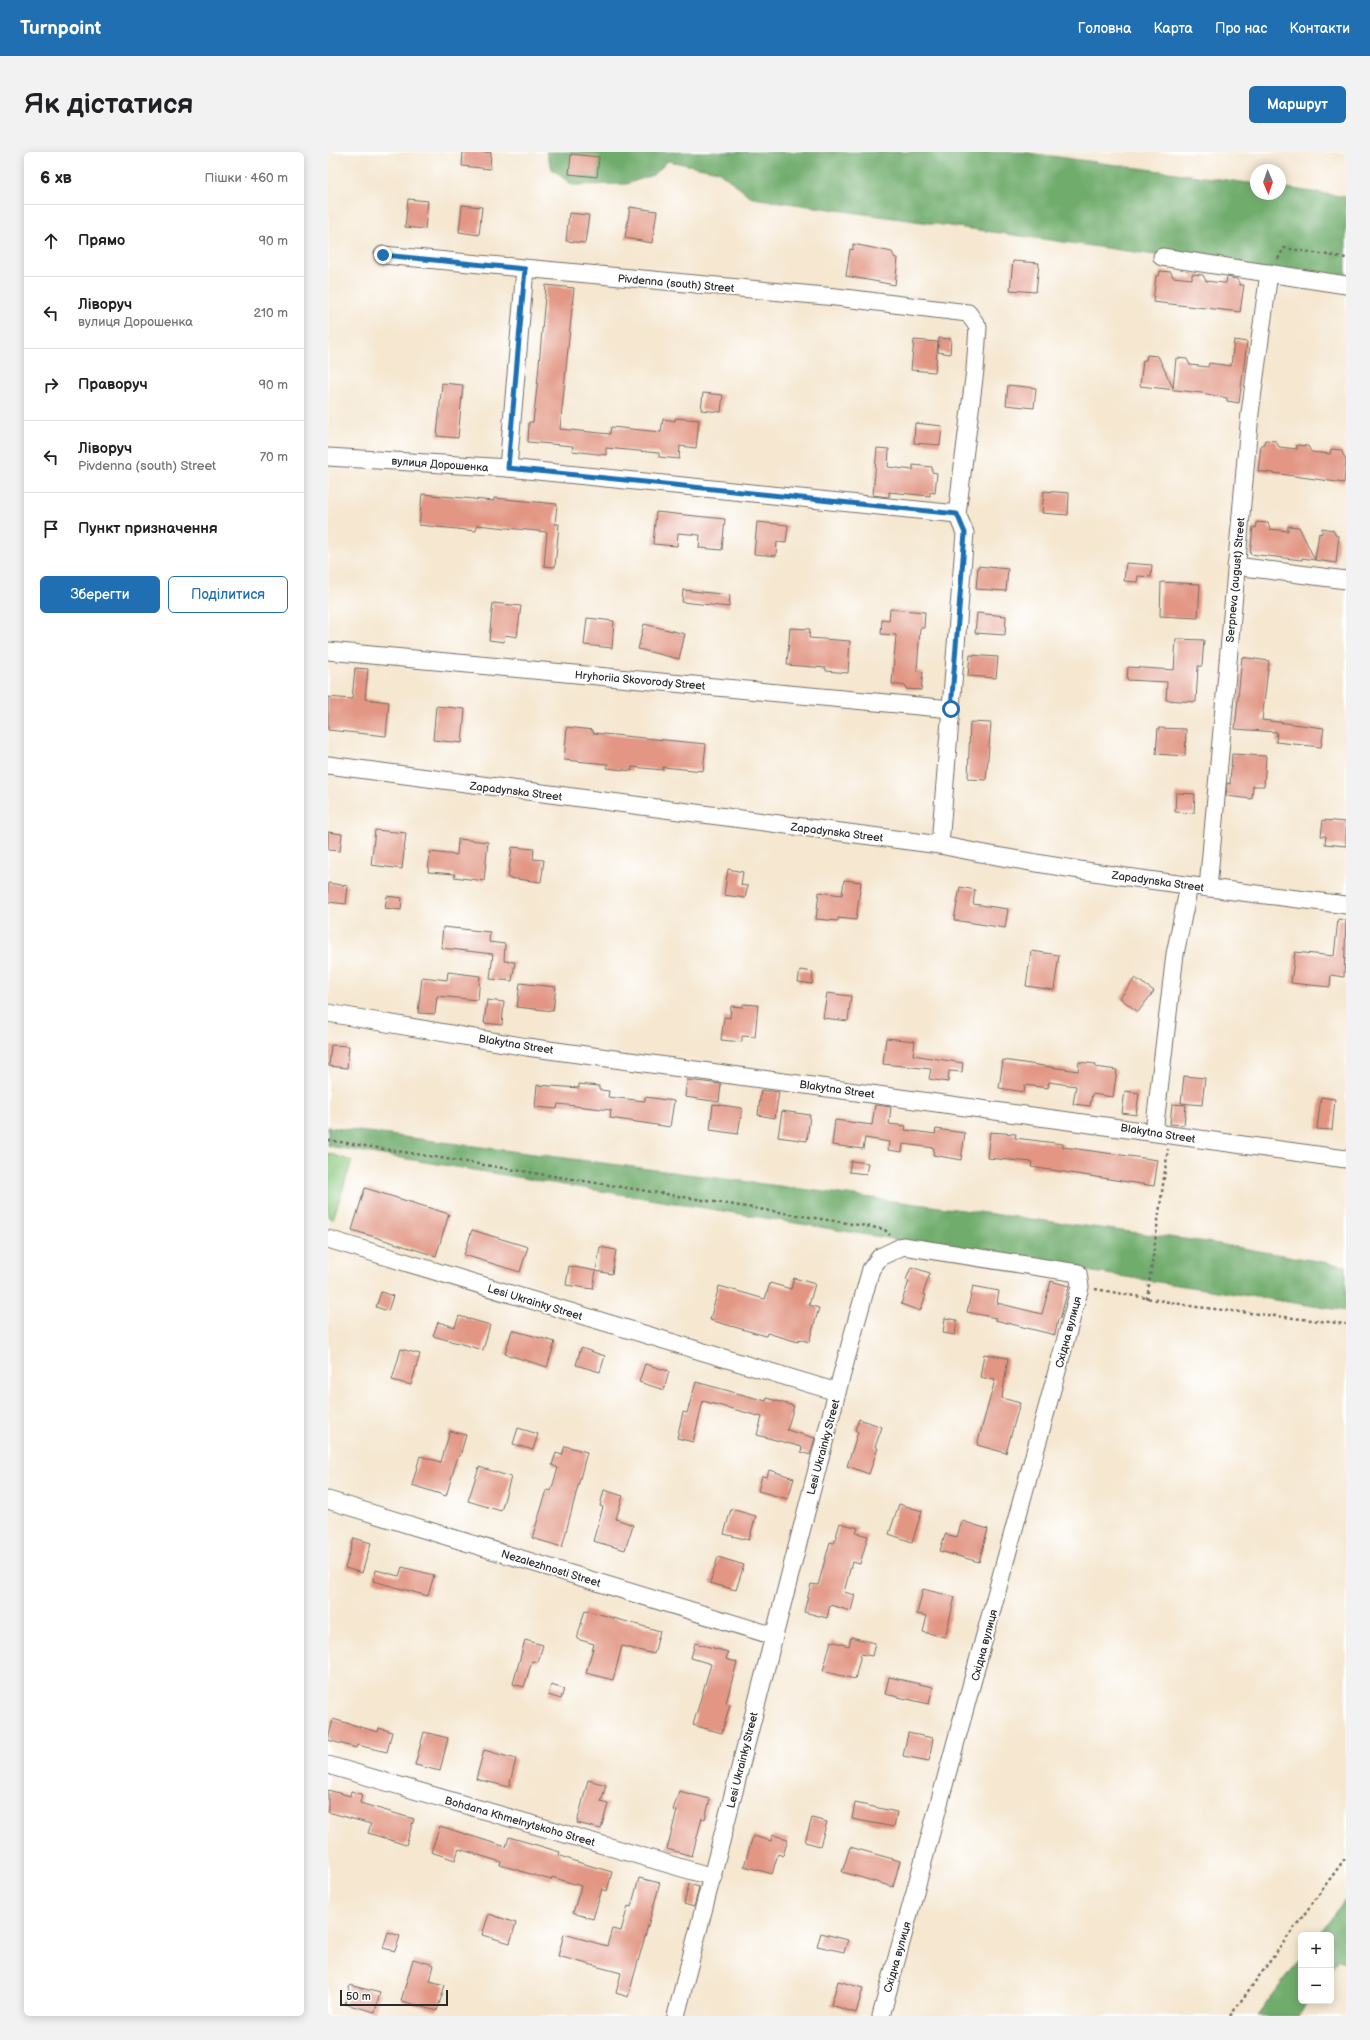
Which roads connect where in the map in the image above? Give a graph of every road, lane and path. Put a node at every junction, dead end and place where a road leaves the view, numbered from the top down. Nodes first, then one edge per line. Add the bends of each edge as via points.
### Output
1 (383, 255) dead end
2 (1162, 257) dead end
3 (1346, 258) edge
4 (525, 269) junction
5 (1269, 273) junction
6 (1346, 285) edge
7 (328, 456) edge
8 (508, 468) junction
9 (957, 514) junction
10 (1236, 566) junction
11 (1346, 580) edge
12 (328, 651) edge
13 (951, 709) junction
14 (328, 765) edge
15 (940, 846) junction
16 (1189, 886) junction
17 (1208, 888) junction
18 (1346, 905) edge
19 (328, 1013) edge
20 (1162, 1134) junction
21 (328, 1140) edge
22 (1346, 1159) edge
23 (328, 1239) edge
24 (903, 1246) junction
25 (1079, 1280) junction
26 (1147, 1299) junction
27 (1346, 1324) edge
28 (837, 1392) junction
29 (328, 1500) edge
30 (774, 1636) junction
31 (328, 1765) edge
32 (1346, 1857) edge
33 (713, 1877) junction
34 (676, 2016) edge
35 (881, 2016) edge
36 (1230, 2016) edge

1 - 4 street, Pivdenna (south) Street
2 - 5 street
3 - 5 path via 1284,248
4 - 8 street
4 - 9 street, Pivdenna (south) Street via 836,297 968,313 978,326
5 - 6 street
5 - 10 street, Serpneva (august) Street via 1250,413
7 - 8 street, вулиця Дорошенка
8 - 9 street, вулиця Дорошенка
9 - 13 street via 965,533
10 - 11 street
10 - 17 street, Serpneva (august) Street
12 - 13 street, Hryhoriia Skovorody Street
13 - 15 street
14 - 15 street, Zapadynska Street
15 - 16 street, Zapadynska Street via 1002,858
16 - 17 street, Zapadynska Street
16 - 20 street via 1175,954
17 - 18 street, Zapadynska Street
19 - 20 street, Blakytna Street via 527,1047
20 - 22 street, Blakytna Street
20 - 26 path
21 - 24 path via 884,1229
23 - 28 street, Lesi Ukrainky Street
24 - 25 street
24 - 28 street via 880,1257 871,1269
25 - 26 path
25 - 35 street, Східна вулиця via 961,1728
26 - 27 path
28 - 30 street, Lesi Ukrainky Street
29 - 30 street, Nezalezhnosti Street
30 - 33 street, Lesi Ukrainky Street
31 - 33 street, Bohdana Khmelnytskoho Street
32 - 36 path
33 - 34 street, Lesi Ukrainky Street

